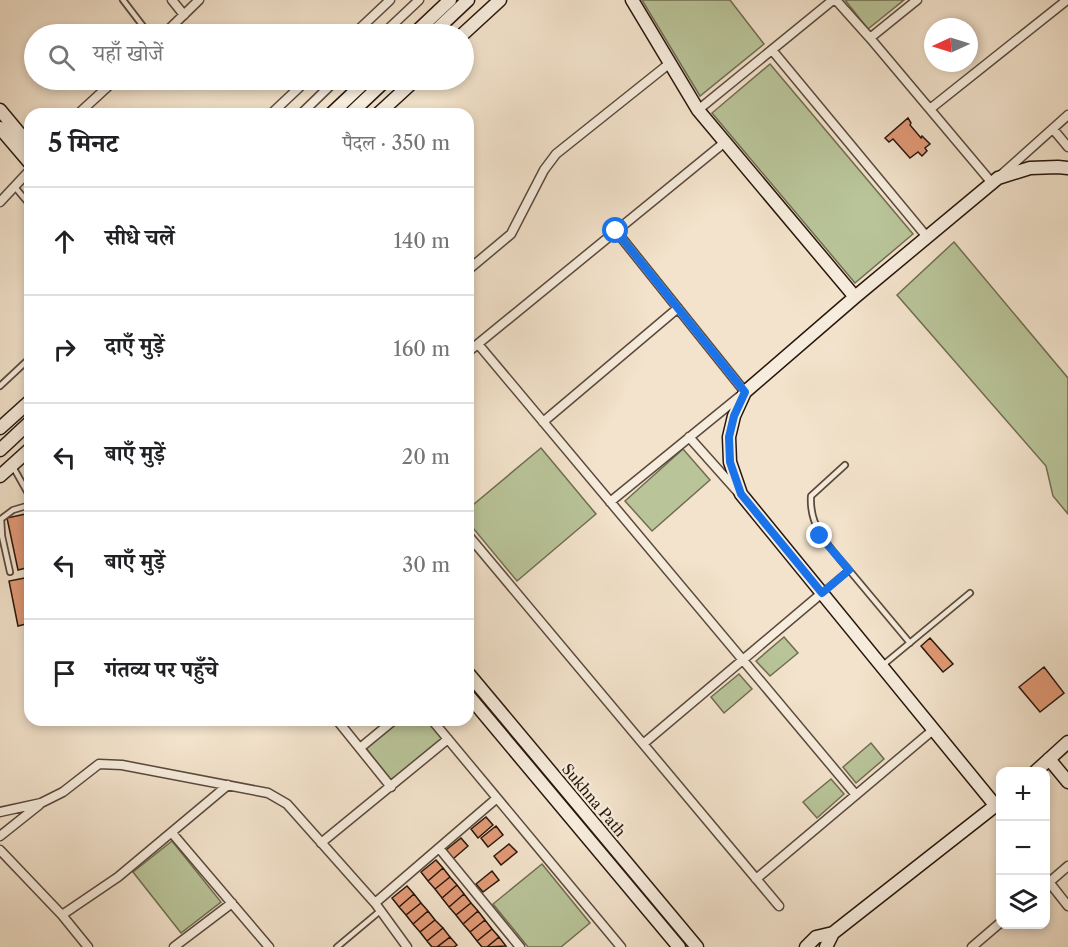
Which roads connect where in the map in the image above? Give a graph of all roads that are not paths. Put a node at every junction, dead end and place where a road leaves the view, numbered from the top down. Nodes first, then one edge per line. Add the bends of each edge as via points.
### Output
1 (123, 0) edge
2 (172, 0) edge
3 (199, 0) edge
4 (390, 0) edge
5 (419, 0) edge
6 (450, 0) edge
7 (468, 0) edge
8 (500, 0) edge
9 (632, 0) edge
10 (835, 0) edge
11 (917, 0) edge
12 (1067, 0) edge
13 (184, 15) junction
14 (141, 24) edge
15 (175, 24) edge
16 (365, 24) edge
17 (394, 24) edge
18 (425, 24) edge
19 (443, 24) edge
20 (474, 24) edge
21 (870, 38) junction
22 (772, 50) junction
23 (670, 63) junction
24 (104, 90) edge
25 (296, 90) edge
26 (326, 90) edge
27 (356, 90) edge
28 (375, 90) edge
29 (404, 90) edge
30 (85, 108) edge
31 (277, 108) edge
32 (307, 108) edge
33 (337, 108) edge
34 (356, 108) edge
35 (385, 108) edge
36 (930, 109) junction
37 (0, 110) edge
38 (698, 110) junction
39 (1068, 115) edge
40 (0, 128) edge
41 (1053, 129) junction
42 (24, 139) edge
43 (725, 141) junction
44 (1068, 147) edge
45 (24, 156) edge
46 (1068, 168) edge
47 (24, 176) edge
48 (995, 180) junction
49 (14, 186) junction
50 (24, 198) edge
51 (0, 202) edge
52 (616, 231) junction
53 (927, 237) junction
54 (474, 265) edge
55 (855, 297) junction
56 (678, 308) junction
57 (478, 344) junction
58 (474, 347) edge
59 (24, 364) edge
60 (0, 386) edge
61 (745, 392) junction
62 (24, 406) edge
63 (543, 422) junction
64 (1, 424) edge
65 (24, 428) edge
66 (689, 437) junction
67 (0, 450) edge
68 (24, 454) edge
69 (12, 465) junction
70 (844, 465) dead end
71 (0, 476) edge
72 (24, 486) edge
73 (741, 494) junction
74 (610, 502) junction
75 (24, 507) edge
76 (0, 519) edge
77 (474, 542) edge
78 (849, 570) junction
79 (10, 572) dead end
80 (822, 593) junction
81 (970, 593) dead end
82 (910, 643) junction
83 (742, 660) junction
84 (881, 666) junction
85 (474, 680) edge
86 (474, 702) edge
87 (342, 726) edge
88 (387, 726) edge
89 (437, 726) edge
90 (933, 730) junction
91 (448, 739) junction
92 (1068, 742) edge
93 (643, 744) junction
94 (360, 748) junction
95 (1049, 759) junction
96 (1040, 767) edge
97 (1068, 782) edge
98 (228, 785) junction
99 (391, 787) junction
100 (856, 795) junction
101 (497, 798) junction
102 (996, 801) edge
103 (41, 803) junction
104 (996, 805) edge
105 (0, 812) edge
106 (172, 833) junction
107 (0, 836) edge
108 (321, 843) junction
109 (439, 848) junction
110 (0, 850) edge
111 (1068, 866) edge
112 (756, 879) junction
113 (1050, 881) edge
114 (1050, 887) edge
115 (232, 903) junction
116 (779, 906) dead end
117 (1068, 906) edge
118 (377, 907) junction
119 (62, 915) junction
120 (996, 926) edge
121 (833, 933) junction
122 (88, 947) edge
123 (174, 947) edge
124 (269, 947) edge
125 (337, 947) edge
126 (407, 947) edge
127 (519, 947) edge
128 (621, 947) edge
129 (678, 947) edge
130 (697, 947) edge
131 (806, 947) edge
132 (826, 947) edge
133 (972, 947) edge

1 - 14 lane
2 - 13 street
3 - 13 street
4 - 16 street
5 - 17 street
6 - 18 street
7 - 19 street
8 - 20 street
9 - 23 street
10 - 21 street
10 - 22 street
11 - 21 street
12 - 36 street
13 - 15 street
21 - 36 street
22 - 38 street
22 - 53 street
23 - 38 street
23 - 54 street via 556,154 511,234
24 - 30 street
25 - 31 street
26 - 32 street
27 - 33 street
28 - 34 street
29 - 35 street
36 - 48 street
37 - 42 street
38 - 43 street
39 - 41 street
40 - 45 street
41 - 44 street
41 - 48 street
43 - 52 street
43 - 55 street
46 - 48 street via 1030,168
47 - 49 street
48 - 53 street
49 - 50 lane
49 - 51 street
52 - 56 street
52 - 57 street
53 - 55 street
55 - 61 street
56 - 61 street
56 - 63 street
57 - 58 street
57 - 63 street
59 - 60 lane
61 - 66 street
61 - 73 street via 729,437 730,462
62 - 64 street
63 - 74 street
65 - 67 street
66 - 73 street
66 - 74 street
68 - 69 street
69 - 71 street
69 - 72 lane
70 - 78 lane via 811,496 810,511 820,536
73 - 80 street
74 - 83 street
75 - 76 lane
76 - 79 lane
77 - 93 street
78 - 80 lane
78 - 82 lane
80 - 83 street
80 - 84 street
81 - 82 lane
82 - 84 lane
83 - 93 street
83 - 100 street
84 - 90 street
85 - 130 street, Sukhna Path
86 - 129 street, Sukhna Path
87 - 94 street
88 - 94 street
89 - 91 street
90 - 100 street
90 - 102 street
91 - 99 street
91 - 101 street
92 - 95 street
93 - 112 street
94 - 99 street
95 - 96 street
95 - 97 street
98 - 103 street via 99,764 63,792
98 - 106 street
98 - 108 street via 268,793 287,804
99 - 108 street
100 - 112 street
101 - 109 street
101 - 128 street
103 - 105 street
103 - 107 street
104 - 121 street
106 - 115 street
106 - 119 street via 118,877
108 - 118 street
109 - 118 street
109 - 127 street
110 - 119 street
111 - 113 street
112 - 116 street
114 - 117 street
115 - 123 street
115 - 124 street
118 - 125 lane
118 - 126 street
119 - 122 street
120 - 133 street
121 - 131 street via 816,937
121 - 132 street

